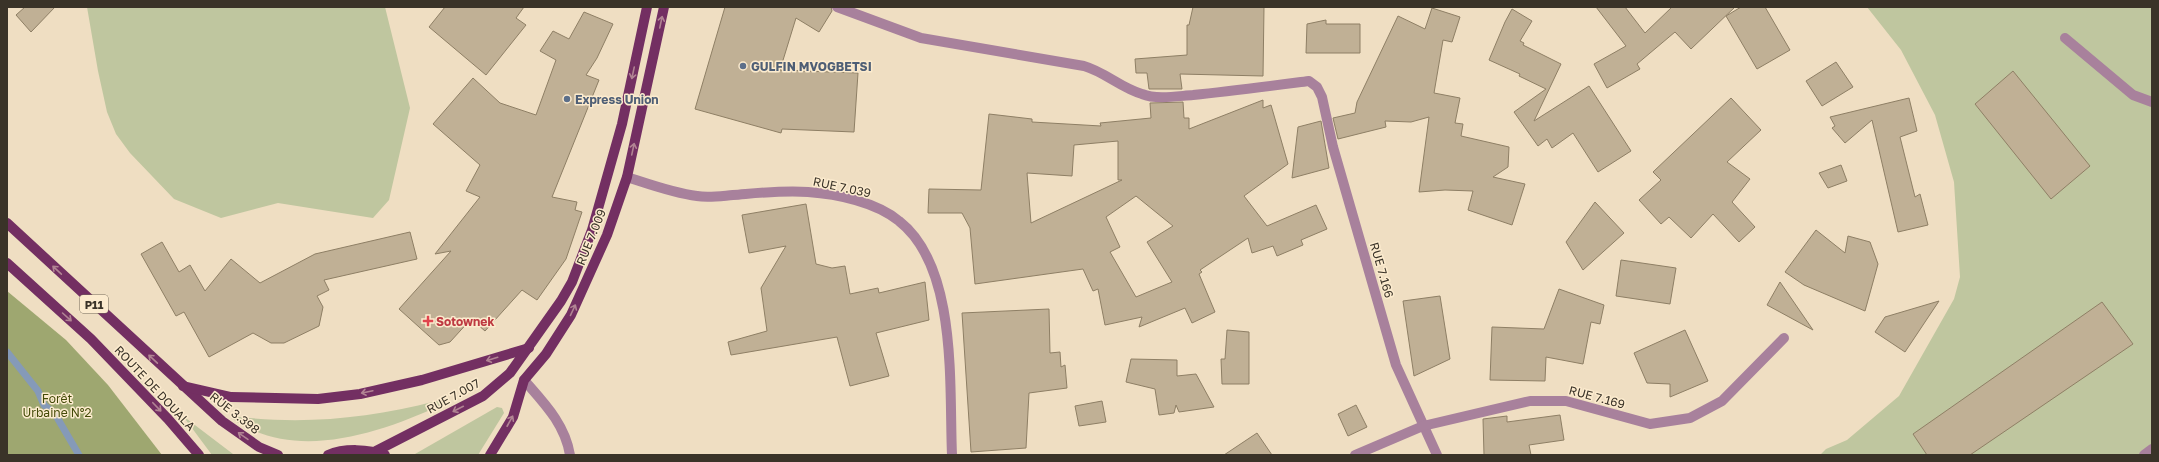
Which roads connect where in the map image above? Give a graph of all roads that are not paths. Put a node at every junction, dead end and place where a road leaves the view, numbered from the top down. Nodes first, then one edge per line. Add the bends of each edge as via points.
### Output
1 (647, 7) edge
2 (664, 7) edge
3 (837, 7) edge
4 (2065, 38) dead end
5 (2152, 102) edge
6 (627, 177) junction
7 (7, 223) edge
8 (7, 263) edge
9 (1784, 338) dead end
10 (530, 348) junction
11 (524, 380) junction
12 (181, 385) junction
13 (1424, 426) junction
14 (2152, 449) edge
15 (381, 453) edge
16 (199, 455) edge
17 (278, 455) edge
18 (328, 455) edge
19 (490, 455) edge
20 (570, 455) edge
21 (952, 455) edge
22 (1355, 455) edge
23 (1437, 455) edge
24 (2144, 455) edge

1 -> 10 main road, RUE 7.009 via 622,124 592,230 572,282
6 -> 2 main road, RUE 7.009
3 - 13 street, RUE 7.166 via 921,38 1084,66 1103,73 1142,95 1174,96 1308,81 1317,87 1322,97 1333,147 1396,365
4 - 5 street via 2133,95
11 -> 6 main road, RUE 7.009 via 546,354 571,315 607,235
6 - 21 street, RUE 7.039 via 697,196 809,192 873,206 898,220 914,235 937,277 948,354
12 -> 7 main road, ROUTE DE DOUALA / P11
8 -> 16 main road, ROUTE DE DOUALA / P11 via 91,339
9 - 13 street, RUE 7.169 via 1722,401 1690,418 1650,424 1566,401 1548,400 1530,401
10 -> 12 main road via 422,380 360,394 325,398 232,397
10 -> 15 main road, RUE 7.007 via 510,373 483,396
19 -> 11 main road, RUE 7.009 via 513,417
11 - 20 street via 560,425
17 -> 12 main road, RUE 3.398 / P11 via 259,447 222,421
13 - 22 street, RUE 7.169
13 - 23 street, RUE 7.166
14 - 24 street
15 - 18 main road via 338,451

